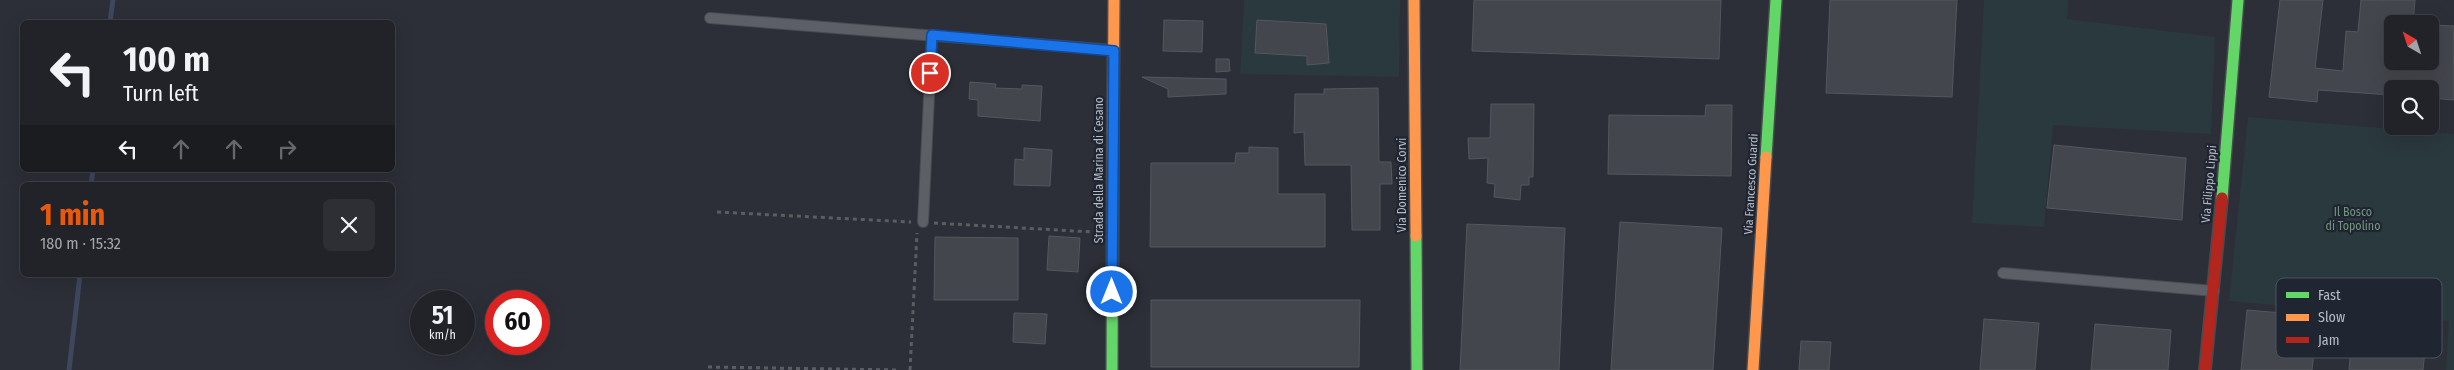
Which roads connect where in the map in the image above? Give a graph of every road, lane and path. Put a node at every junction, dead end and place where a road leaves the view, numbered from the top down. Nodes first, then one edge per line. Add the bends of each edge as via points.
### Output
1 (1114, 0) edge
2 (1414, 0) edge
3 (1776, 0) edge
4 (2238, 0) edge
5 (710, 18) dead end
6 (932, 35) junction
7 (1114, 51) junction
8 (920, 223) joint
9 (2003, 273) dead end
10 (2214, 291) junction
11 (708, 367) dead end
12 (899, 370) edge
13 (910, 370) edge
14 (1112, 370) edge
15 (1417, 370) edge
16 (1753, 370) edge
17 (2205, 370) edge

1 - 7 street, Strada della Marina di Cesano
2 - 15 street, Via Domenico Corvi
3 - 16 street, Via Francesco Guardi
4 - 10 street, Via Filippo Lippi
5 - 6 lane
6 - 7 lane
6 - 8 lane
7 - 14 street, Strada della Marina di Cesano
8 - 13 path
9 - 10 lane
10 - 17 street, Via Filippo Lippi
11 - 12 path

